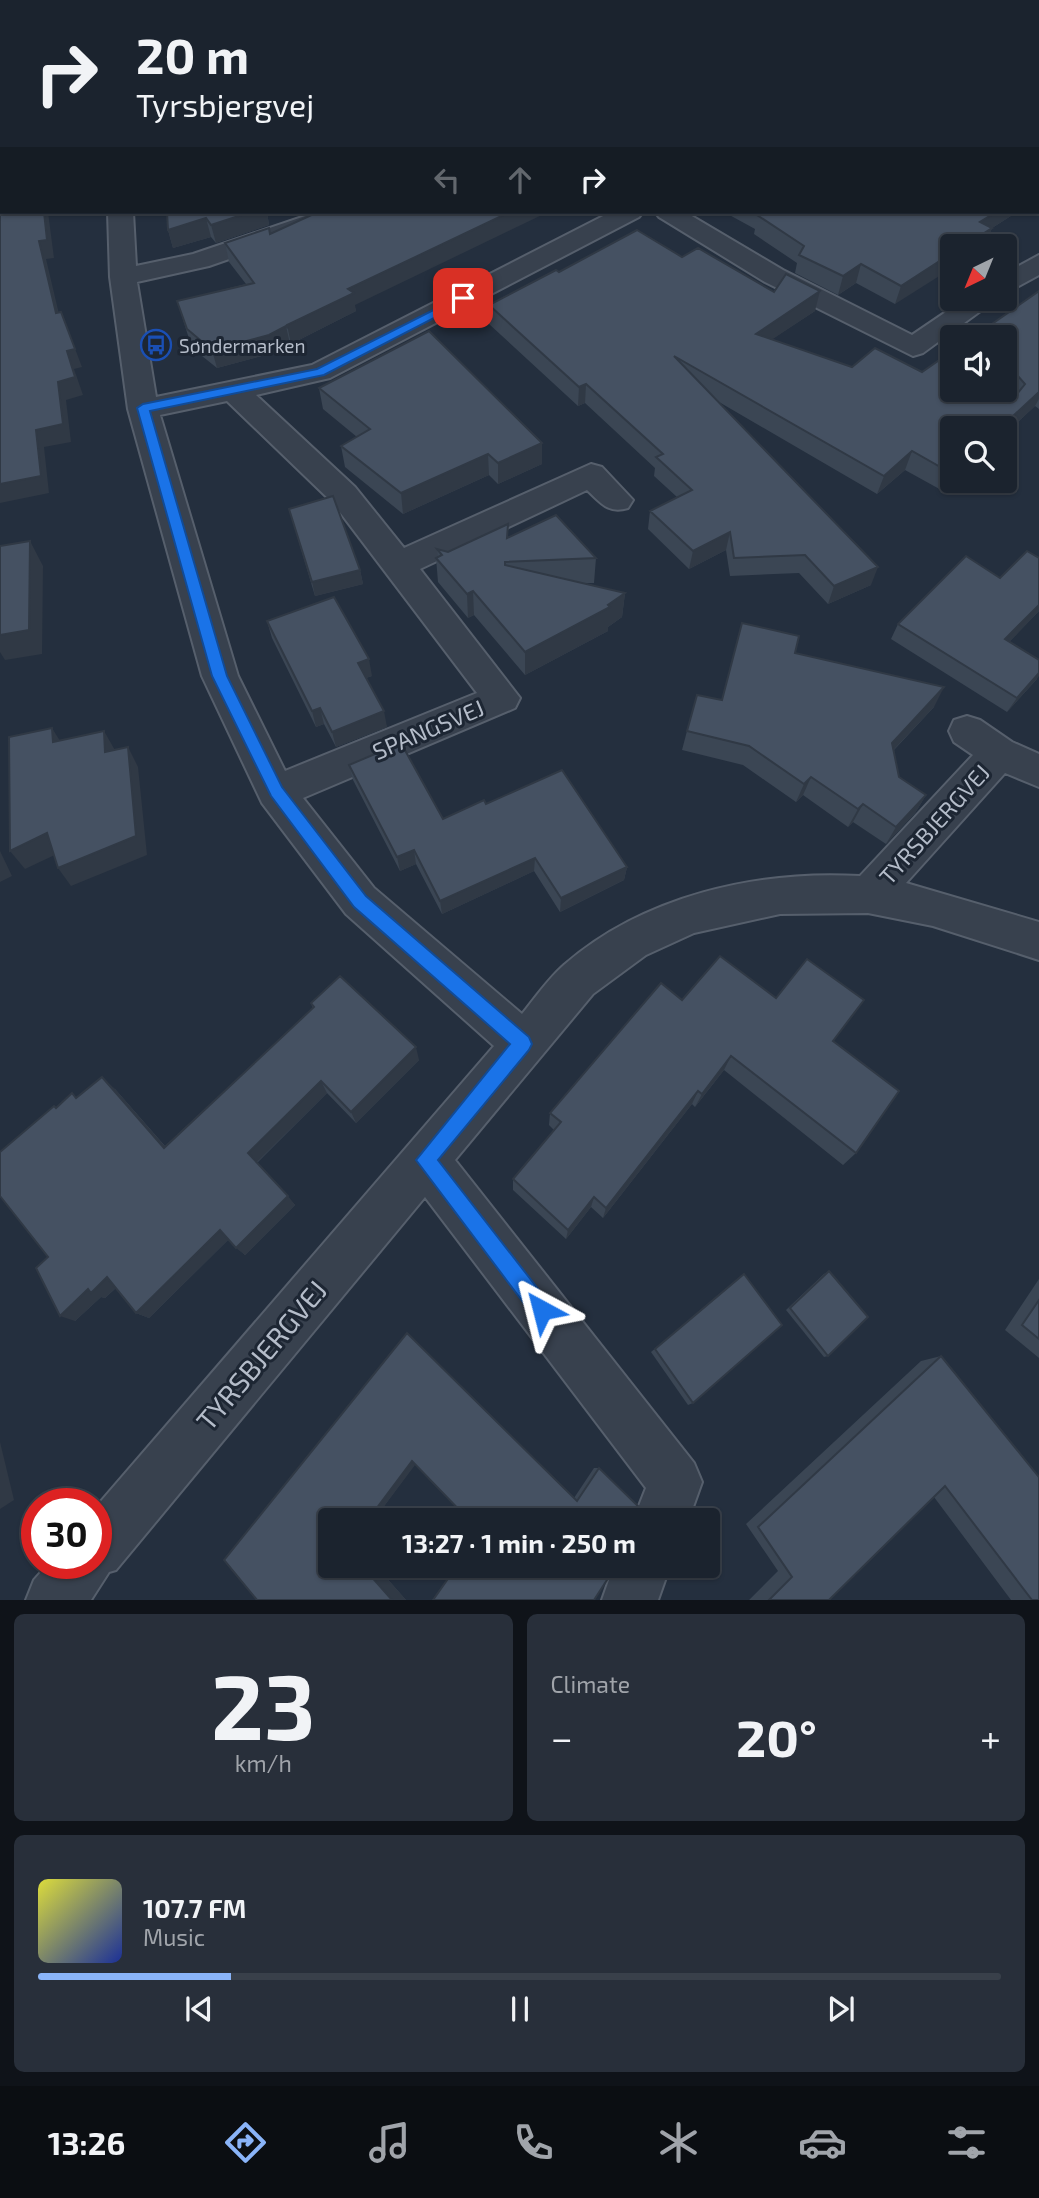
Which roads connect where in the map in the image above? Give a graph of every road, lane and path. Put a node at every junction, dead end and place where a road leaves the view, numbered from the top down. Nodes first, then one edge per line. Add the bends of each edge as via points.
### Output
1 (120, 214) edge
2 (335, 214) edge
3 (626, 214) edge
4 (671, 214) edge
5 (1039, 263) edge
6 (122, 277) junction
7 (1017, 277) edge
8 (966, 312) edge
9 (913, 347) junction
10 (932, 368) edge
11 (233, 390) junction
12 (143, 408) junction
13 (617, 500) dead end
14 (398, 565) junction
15 (967, 731) dead end
16 (999, 753) junction
17 (1039, 771) edge
18 (276, 792) junction
19 (869, 895) junction
20 (1039, 941) edge
21 (523, 1044) junction
22 (426, 1160) junction
23 (665, 1508) edge
24 (112, 1531) edge
25 (638, 1578) edge
26 (72, 1579) edge
27 (54, 1600) edge
28 (630, 1600) edge

1 - 6 street
2 - 6 street via 200,260
3 - 11 street via 320,372
4 - 9 street via 774,276
5 - 7 street
6 - 12 street
8 - 9 street
9 - 10 street
11 - 12 street
11 - 14 street, SPANGSVEJ via 344,495
12 - 18 street via 220,676
13 - 14 street via 591,475
14 - 18 street, SPANGSVEJ via 502,698
15 - 16 street, TYRSBJERGVEJ
16 - 17 street, TYRSBJERGVEJ
16 - 19 street, TYRSBJERGVEJ
18 - 21 street via 360,901
19 - 20 street, TYRSBJERGVEJ via 965,916
19 - 21 street, TYRSBJERGVEJ via 789,895 709,908 637,937 578,980
21 - 22 street, TYRSBJERGVEJ
22 - 23 street via 675,1482
22 - 24 street, TYRSBJERGVEJ
25 - 28 street
26 - 27 street

